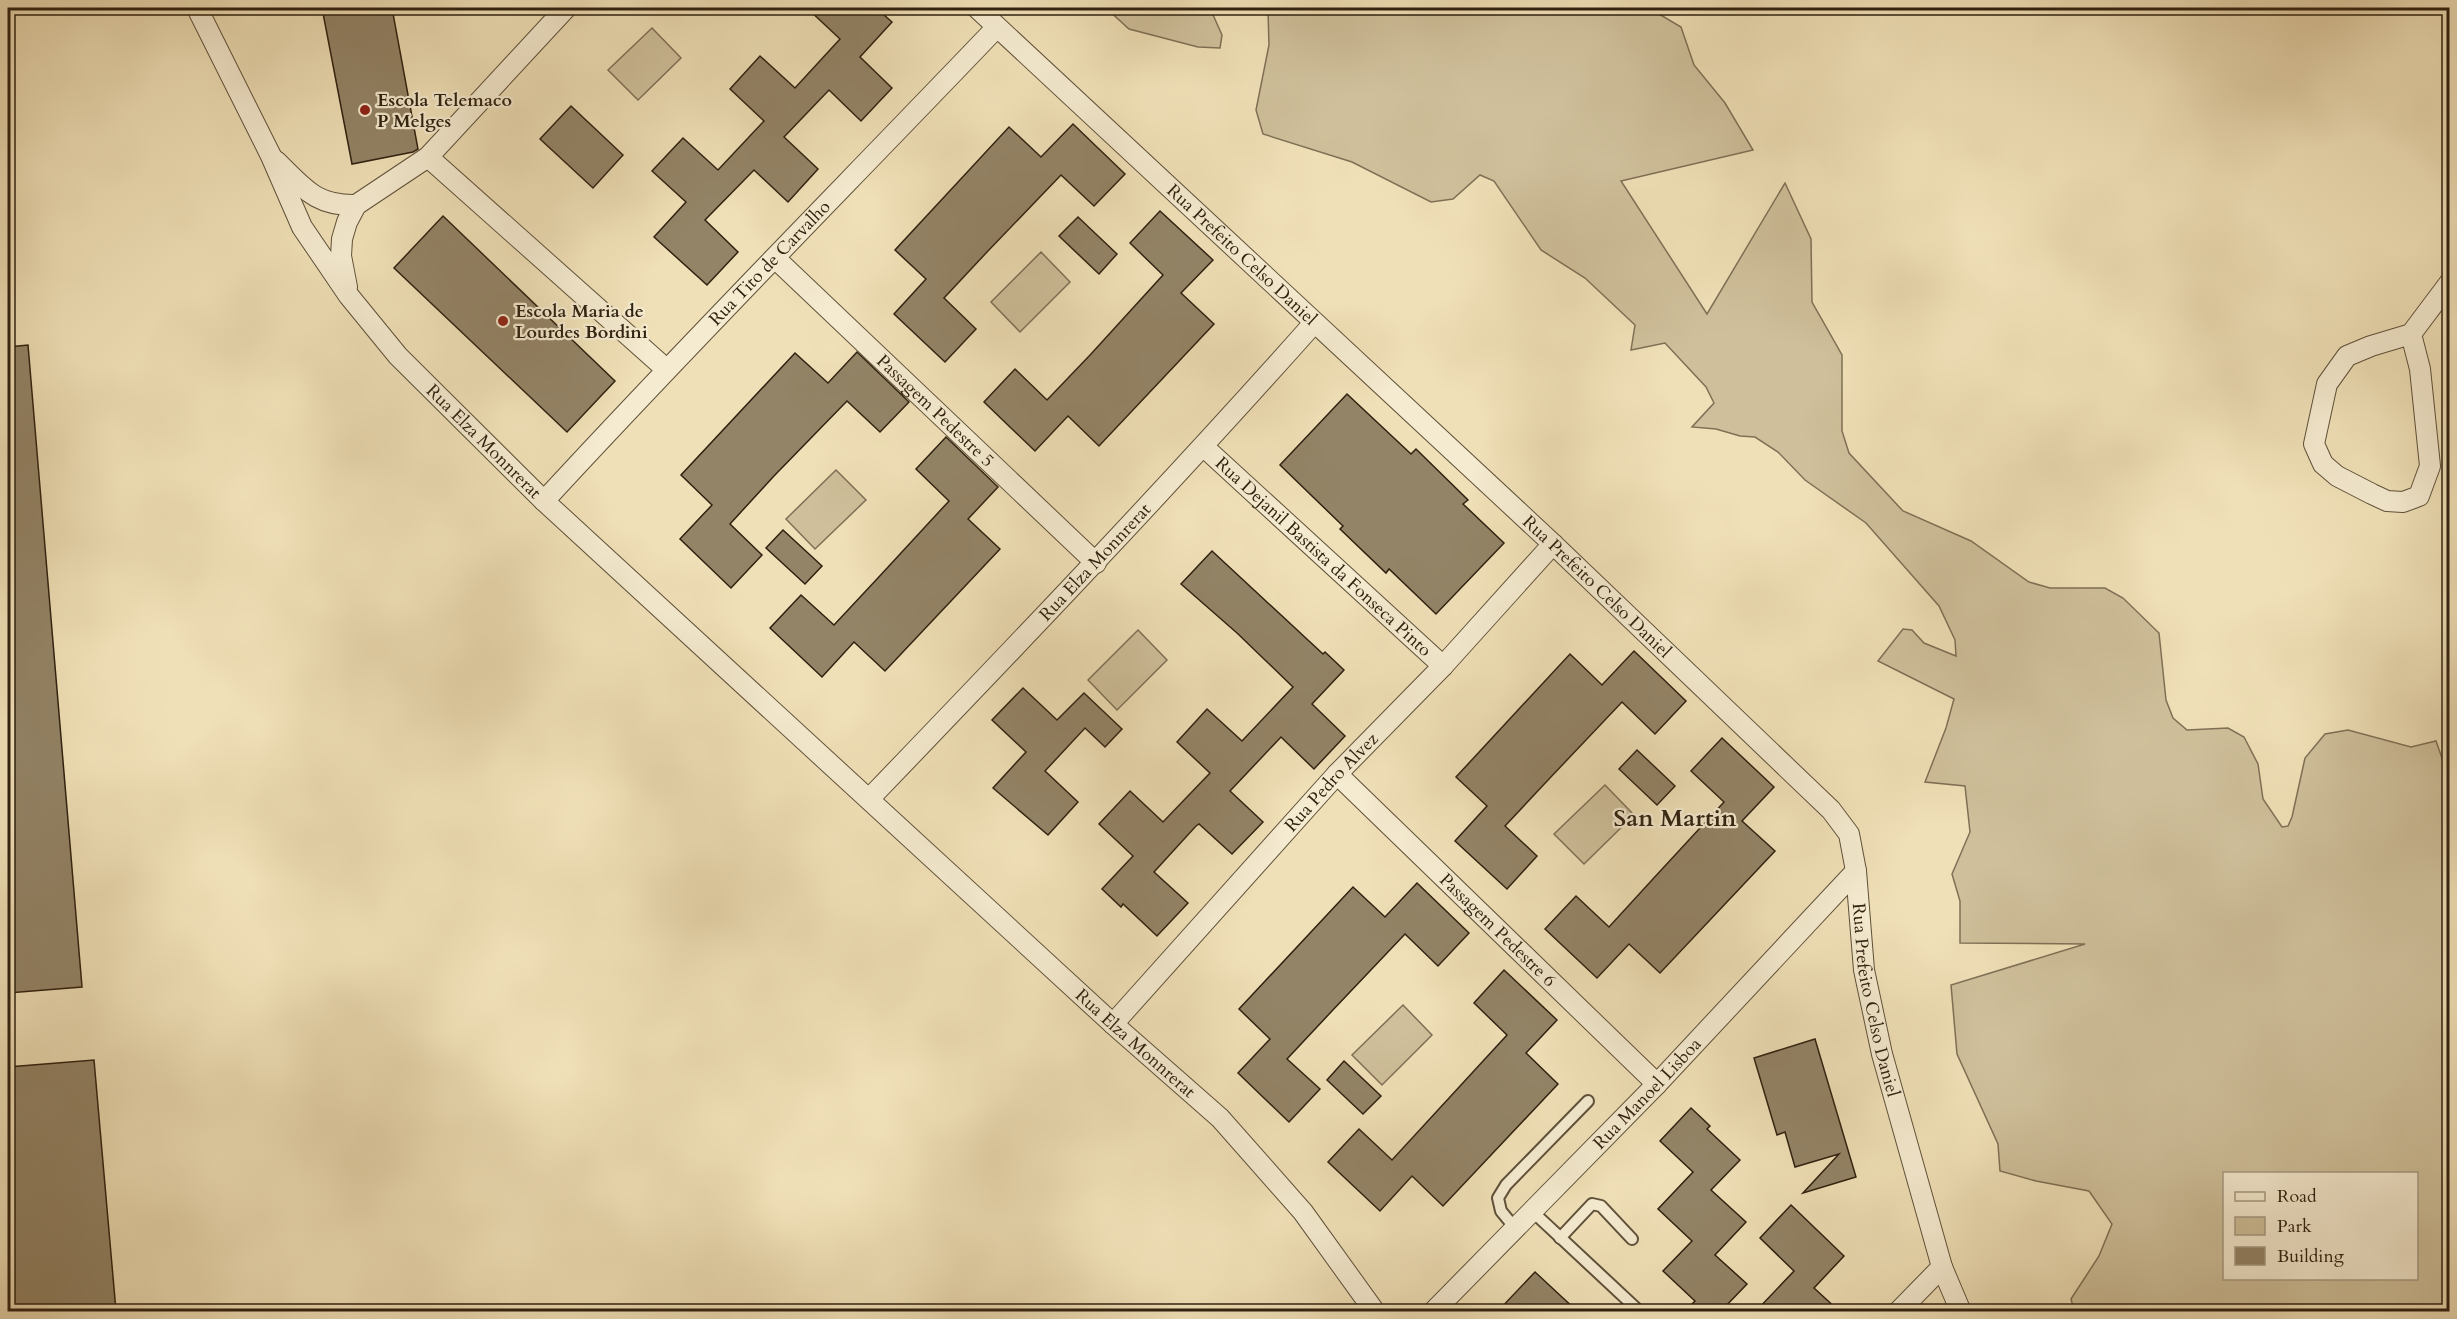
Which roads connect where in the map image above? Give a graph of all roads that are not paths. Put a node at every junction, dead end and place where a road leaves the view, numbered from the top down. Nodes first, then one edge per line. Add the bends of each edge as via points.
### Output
1 (197, 8) edge
2 (566, 8) edge
3 (977, 8) edge
4 (997, 27) junction
5 (271, 156) junction
6 (428, 157) junction
7 (356, 205) junction
8 (776, 259) junction
9 (2450, 282) edge
10 (349, 296) junction
11 (1314, 322) junction
12 (2411, 334) junction
13 (666, 369) junction
14 (1204, 447) junction
15 (544, 501) junction
16 (1553, 544) junction
17 (1096, 563) junction
18 (1443, 666) junction
19 (1337, 774) junction
20 (870, 798) junction
21 (1856, 870) junction
22 (1113, 1024) junction
23 (1656, 1084) junction
24 (1588, 1101) dead end
25 (1532, 1211) junction
26 (1515, 1228) junction
27 (1560, 1238) junction
28 (1632, 1239) dead end
29 (1942, 1267) junction
30 (1638, 1310) dead end
31 (1375, 1311) edge
32 (1433, 1311) edge
33 (1898, 1311) edge
34 (1961, 1311) edge

1 - 5 street, Rua Elza Monnrerat
2 - 6 street
3 - 4 street, Rua Prefeito Celso Daniel
4 - 8 street, Rua Tito de Carvalho
4 - 11 street, Rua Prefeito Celso Daniel
5 - 7 street via 324,202
5 - 10 street, Rua Elza Monnrerat via 303,227
6 - 7 street
6 - 13 street
7 - 10 street via 347,222 341,256
8 - 13 street, Rua Tito de Carvalho
8 - 17 street, Passagem Pedestre 5
9 - 12 street
10 - 15 street, Rua Elza Monnrerat via 398,356
11 - 14 street, Rua Elza Monnrerat
11 - 16 street, Rua Prefeito Celso Daniel
12 - 12 street via 2421,369 2430,466 2419,496 2403,502 2387,501 2337,476 2323,464 2314,444 2327,384 2347,356
13 - 15 street, Rua Tito de Carvalho
14 - 17 street, Rua Elza Monnrerat
14 - 18 street, Rua Dejanil Bastista da Fonseca Pinto
15 - 20 street, Rua Elza Monnrerat
16 - 18 street, Rua Pedro Alvez
16 - 21 street, Rua Prefeito Celso Daniel via 1831,810 1849,834
17 - 20 street, Rua Elza Monnrerat
18 - 19 street, Rua Pedro Alvez
19 - 22 street, Rua Pedro Alvez
19 - 23 street, Passagem Pedestre 6
20 - 22 street, Rua Elza Monnrerat
21 - 23 street, Rua Manoel Lisboa
21 - 29 street, Rua Prefeito Celso Daniel via 1864,970
22 - 31 street, Rua Elza Monnrerat via 1220,1118 1303,1212
23 - 25 street, Rua Manoel Lisboa
24 - 26 lane via 1498,1198 1501,1211
25 - 26 street, Rua Manoel Lisboa
25 - 27 lane
26 - 32 street, Rua Manoel Lisboa
27 - 28 lane via 1592,1204 1601,1206
27 - 30 lane
29 - 33 street
29 - 34 street, Rua Prefeito Celso Daniel

